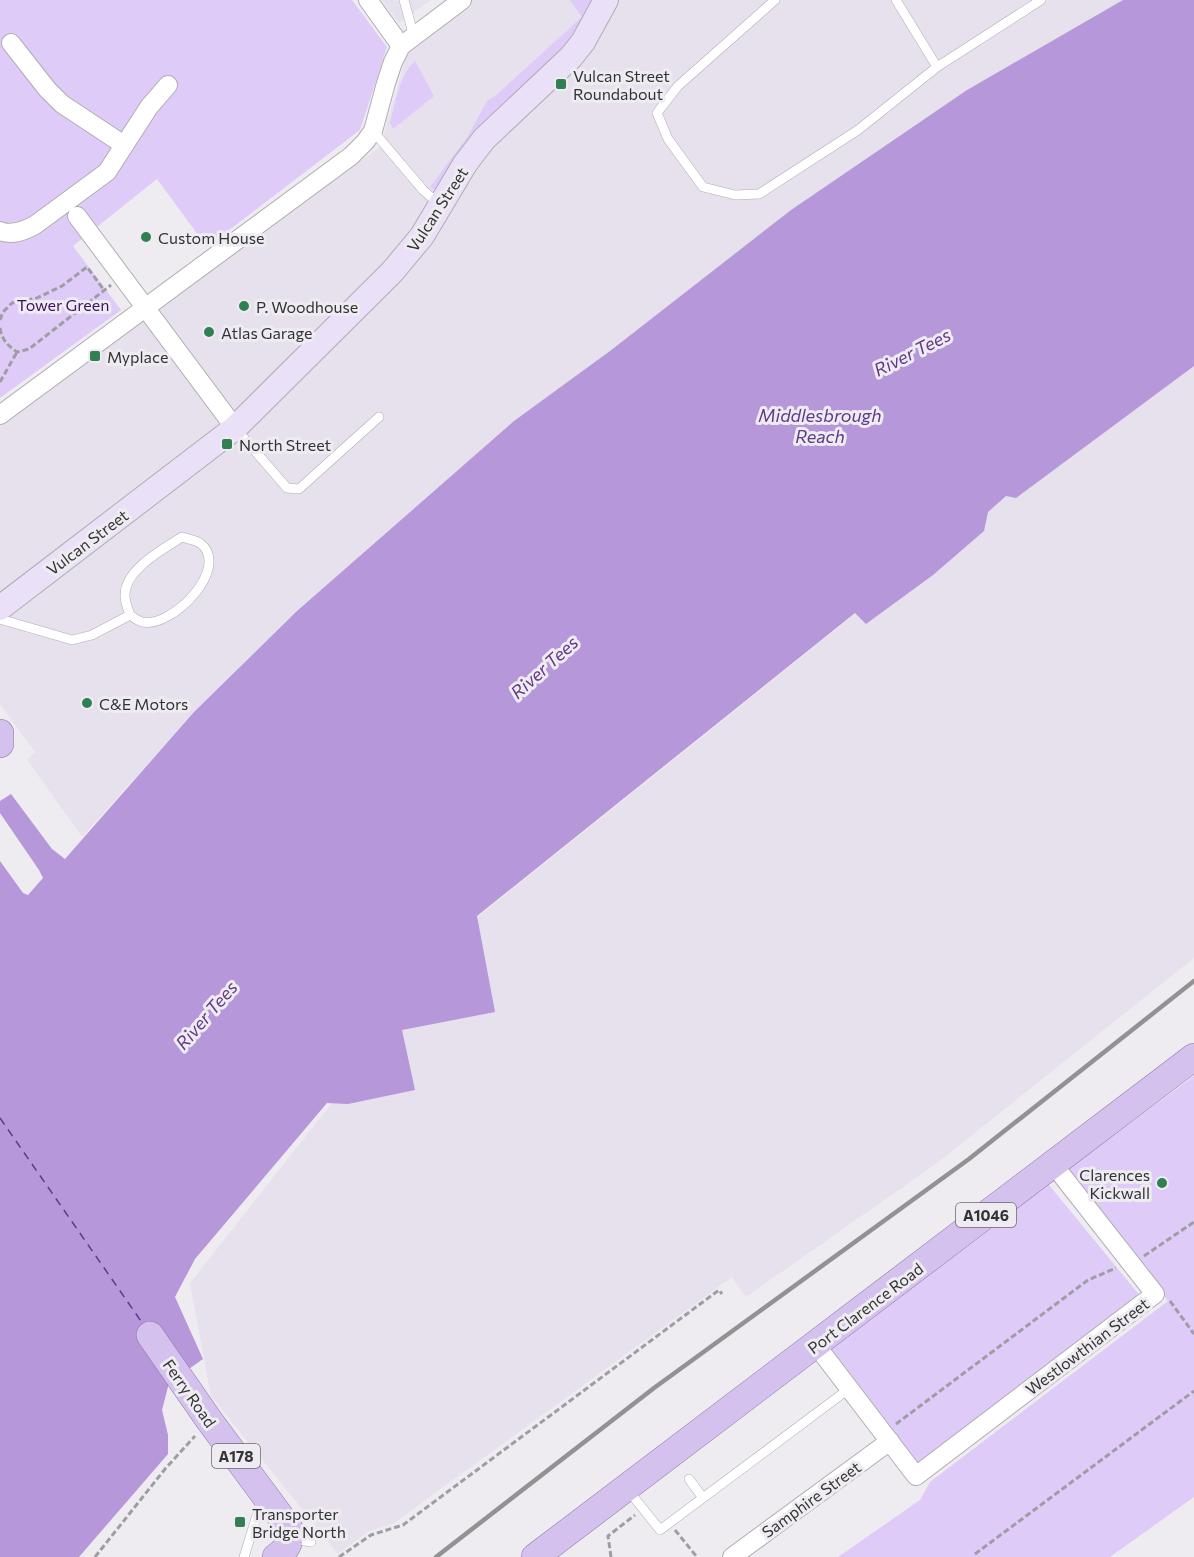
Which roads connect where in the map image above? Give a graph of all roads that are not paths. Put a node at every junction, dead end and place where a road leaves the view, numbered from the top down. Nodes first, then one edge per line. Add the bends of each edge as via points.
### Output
1 (368, 0) edge
2 (404, 0) edge
3 (462, 0) edge
4 (606, 0) edge
5 (775, 0) edge
6 (896, 0) edge
7 (1041, 0) edge
8 (408, 41) junction
9 (11, 43) dead end
10 (937, 67) junction
11 (168, 85) dead end
12 (373, 131) junction
13 (124, 145) junction
14 (441, 206) junction
15 (77, 216) dead end
16 (0, 231) edge
17 (145, 308) junction
18 (0, 415) edge
19 (379, 417) dead end
20 (235, 428) junction
21 (0, 608) edge
22 (130, 615) junction
23 (0, 619) edge
24 (0, 733) edge
25 (0, 744) edge
26 (1194, 1057) edge
27 (1053, 1164) junction
28 (150, 1335) dead end
29 (816, 1345) junction
30 (850, 1388) junction
31 (887, 1437) junction
32 (689, 1479) dead end
33 (626, 1488) junction
34 (263, 1493) junction
35 (703, 1498) junction
36 (293, 1546) edge
37 (562, 1549) edge
38 (244, 1557) edge
39 (535, 1557) edge
40 (732, 1557) edge

1 - 8 street
2 - 8 lane
3 - 8 street
4 - 14 street, Vulcan Street via 571,57 484,139
5 - 10 lane via 678,86 657,113 668,139 703,187 735,195 759,194 858,130
6 - 10 lane
7 - 10 lane
8 - 12 street via 393,62
9 - 13 street via 62,104
11 - 13 street
12 - 14 lane
12 - 17 street via 351,156
13 - 16 street via 107,172 35,225 6,234
14 - 20 street, Vulcan Street via 392,272
15 - 17 street
17 - 18 street
17 - 20 street
19 - 20 lane via 299,489 287,488
20 - 21 street, Vulcan Street
22 - 22 lane via 125,596 128,582 138,568 183,537 199,542 209,561 207,575 198,590 163,619 140,622
22 - 23 lane via 92,635 72,640
24 - 25 main road
26 - 27 main road, Port Clarence Road / A1046
27 - 29 main road, Port Clarence Road / A1046
27 - 31 street, Westlowthian Street via 1155,1294 916,1476
28 - 34 main road, Ferry Road / A178
29 - 30 street
29 - 33 main road, Port Clarence Road / A1046
30 - 31 street
30 - 35 lane
31 - 40 street, Samphire Street
32 - 35 lane
33 - 35 lane via 660,1530
33 - 37 main road, Port Clarence Road / A1046
34 - 36 main road, Ferry Road / A178 via 289,1528
34 - 38 lane
37 - 39 main road, Port Clarence Road

